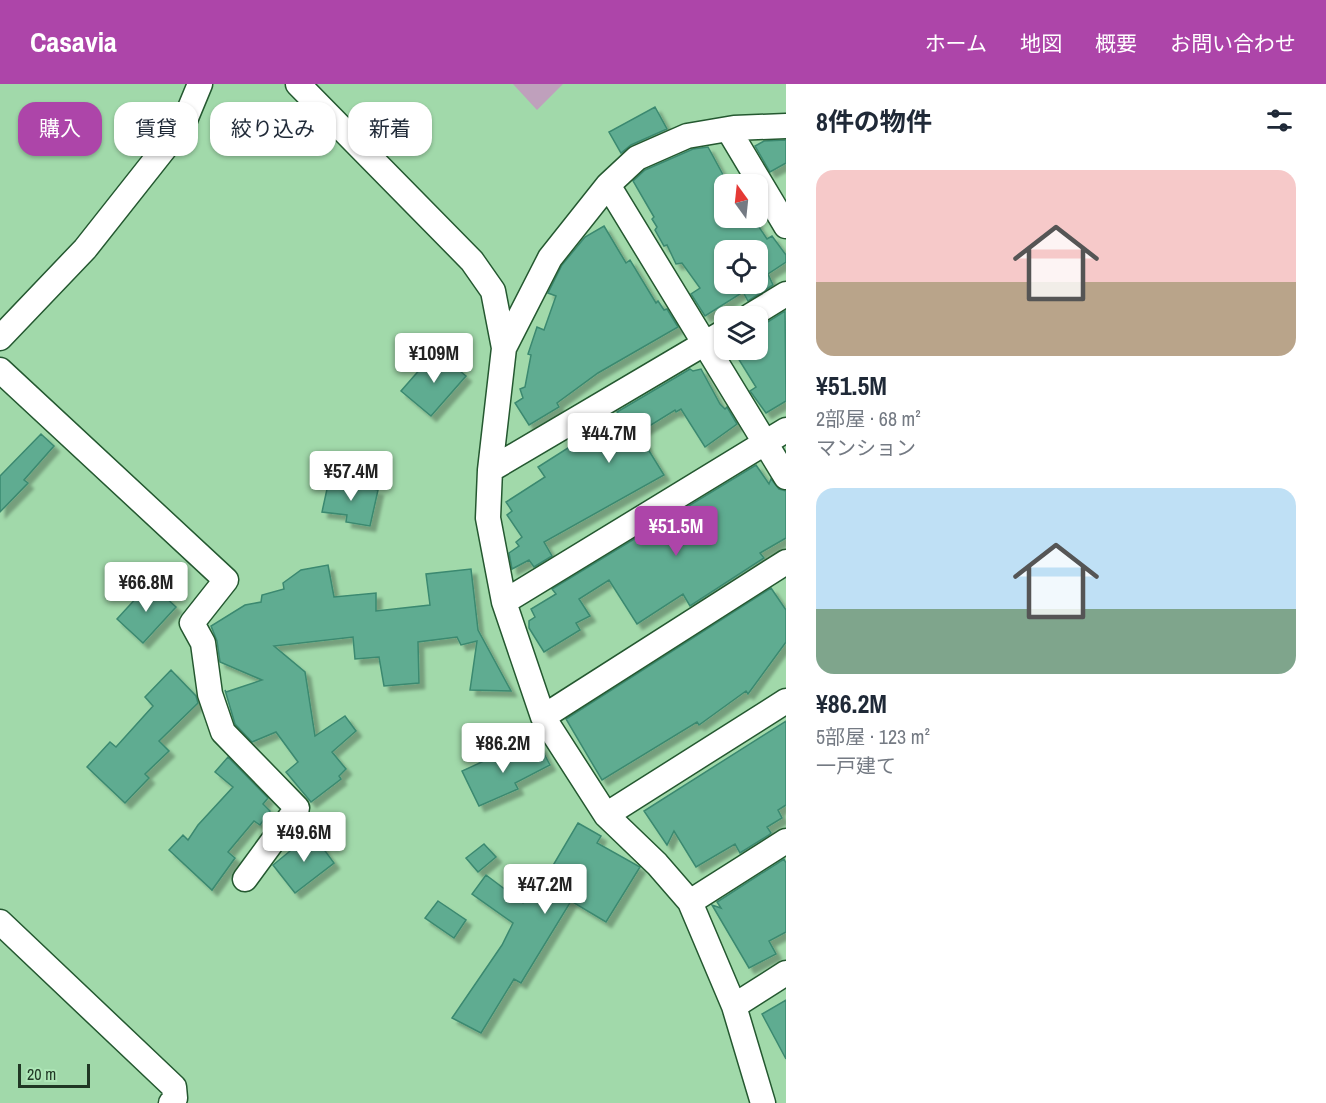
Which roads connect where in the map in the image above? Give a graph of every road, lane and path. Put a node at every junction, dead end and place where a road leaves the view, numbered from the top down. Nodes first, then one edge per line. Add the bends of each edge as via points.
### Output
1 (200, 84) edge
2 (298, 84) edge
3 (786, 126) edge
4 (728, 129) junction
5 (608, 185) junction
6 (786, 226) edge
7 (786, 294) edge
8 (766, 306) edge
9 (0, 338) edge
10 (714, 338) edge
11 (704, 345) junction
12 (504, 348) junction
13 (0, 370) edge
14 (786, 430) edge
15 (765, 443) junction
16 (490, 470) junction
17 (786, 477) edge
18 (786, 562) edge
19 (504, 602) junction
20 (786, 700) edge
21 (543, 717) junction
22 (606, 815) junction
23 (786, 841) edge
24 (245, 879) dead end
25 (690, 902) junction
26 (0, 922) edge
27 (786, 974) edge
28 (734, 1006) junction
29 (171, 1103) edge
30 (763, 1103) edge

1 - 9 street via 183,124 86,249
2 - 12 street via 472,261 493,291
3 - 4 street
4 - 5 street via 687,136 637,158
4 - 6 street
5 - 11 street
5 - 12 street via 550,258
7 - 8 street
10 - 11 street
11 - 15 street
11 - 16 street
12 - 16 street
13 - 24 street via 226,580 192,623 203,643 210,693 223,732 297,808
14 - 15 street
15 - 17 street
15 - 19 street
16 - 19 street via 488,518
18 - 21 street
19 - 21 street
20 - 22 street
21 - 22 street
22 - 25 street
23 - 25 street
25 - 28 street
26 - 29 street via 174,1087 175,1098
27 - 28 street
28 - 30 street

